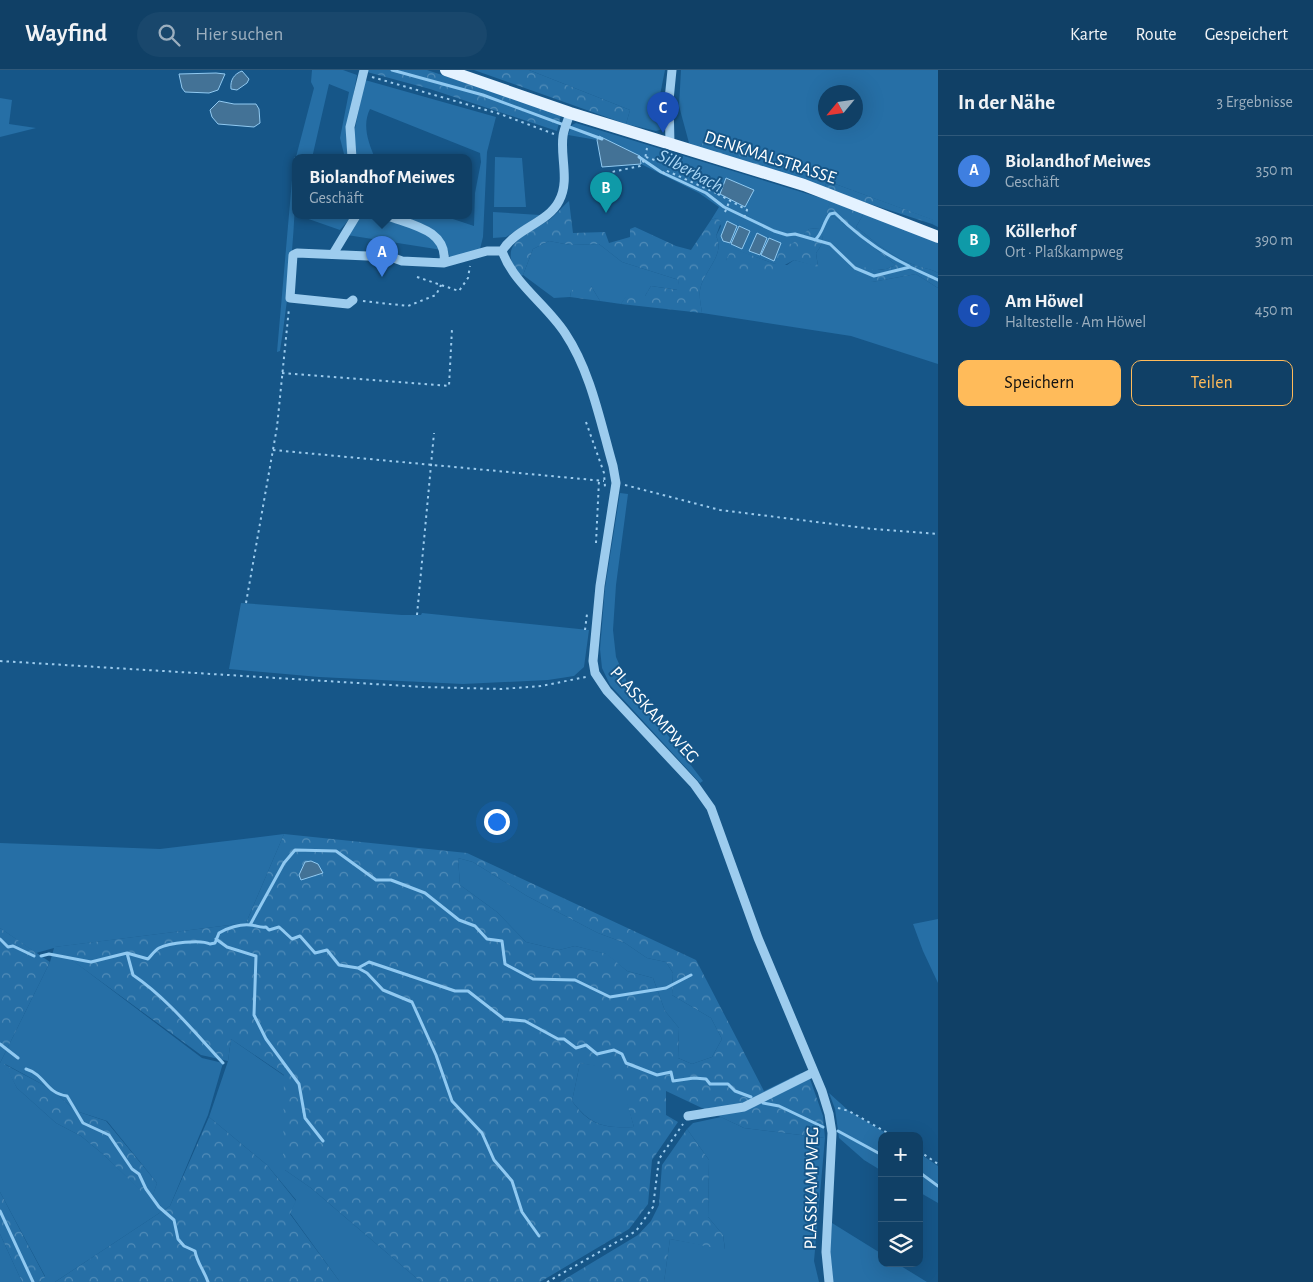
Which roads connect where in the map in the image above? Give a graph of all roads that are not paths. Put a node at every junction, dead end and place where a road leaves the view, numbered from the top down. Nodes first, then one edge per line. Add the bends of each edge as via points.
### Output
1 (446, 70) edge
2 (672, 70) edge
3 (363, 72) edge
4 (569, 117) junction
5 (670, 144) junction
6 (352, 154) edge
7 (354, 219) edge
8 (396, 219) edge
9 (938, 237) edge
10 (502, 251) junction
11 (333, 254) junction
12 (444, 263) junction
13 (353, 300) road end
14 (814, 1072) junction
15 (688, 1116) road end
16 (829, 1282) edge

1 - 4 main road, DENKMALSTRASSE
2 - 5 street
3 - 6 street via 350,127
4 - 5 main road, DENKMALSTRASSE
4 - 10 street via 564,134 563,192 559,202 552,211 517,234
5 - 9 main road, DENKMALSTRASSE via 804,185
7 - 11 street
8 - 12 street via 430,231 440,240 445,252
10 - 12 street via 487,251
10 - 14 street, PLASSKAMPWEG via 510,269 564,332 582,364 614,466 616,483 600,586 593,661 595,673 607,691 694,784 711,808 761,947
11 - 12 street
11 - 13 street via 293,255 290,298 348,304
14 - 15 street via 744,1106
14 - 16 street, PLASSKAMPWEG via 828,1110 832,1133 826,1252

